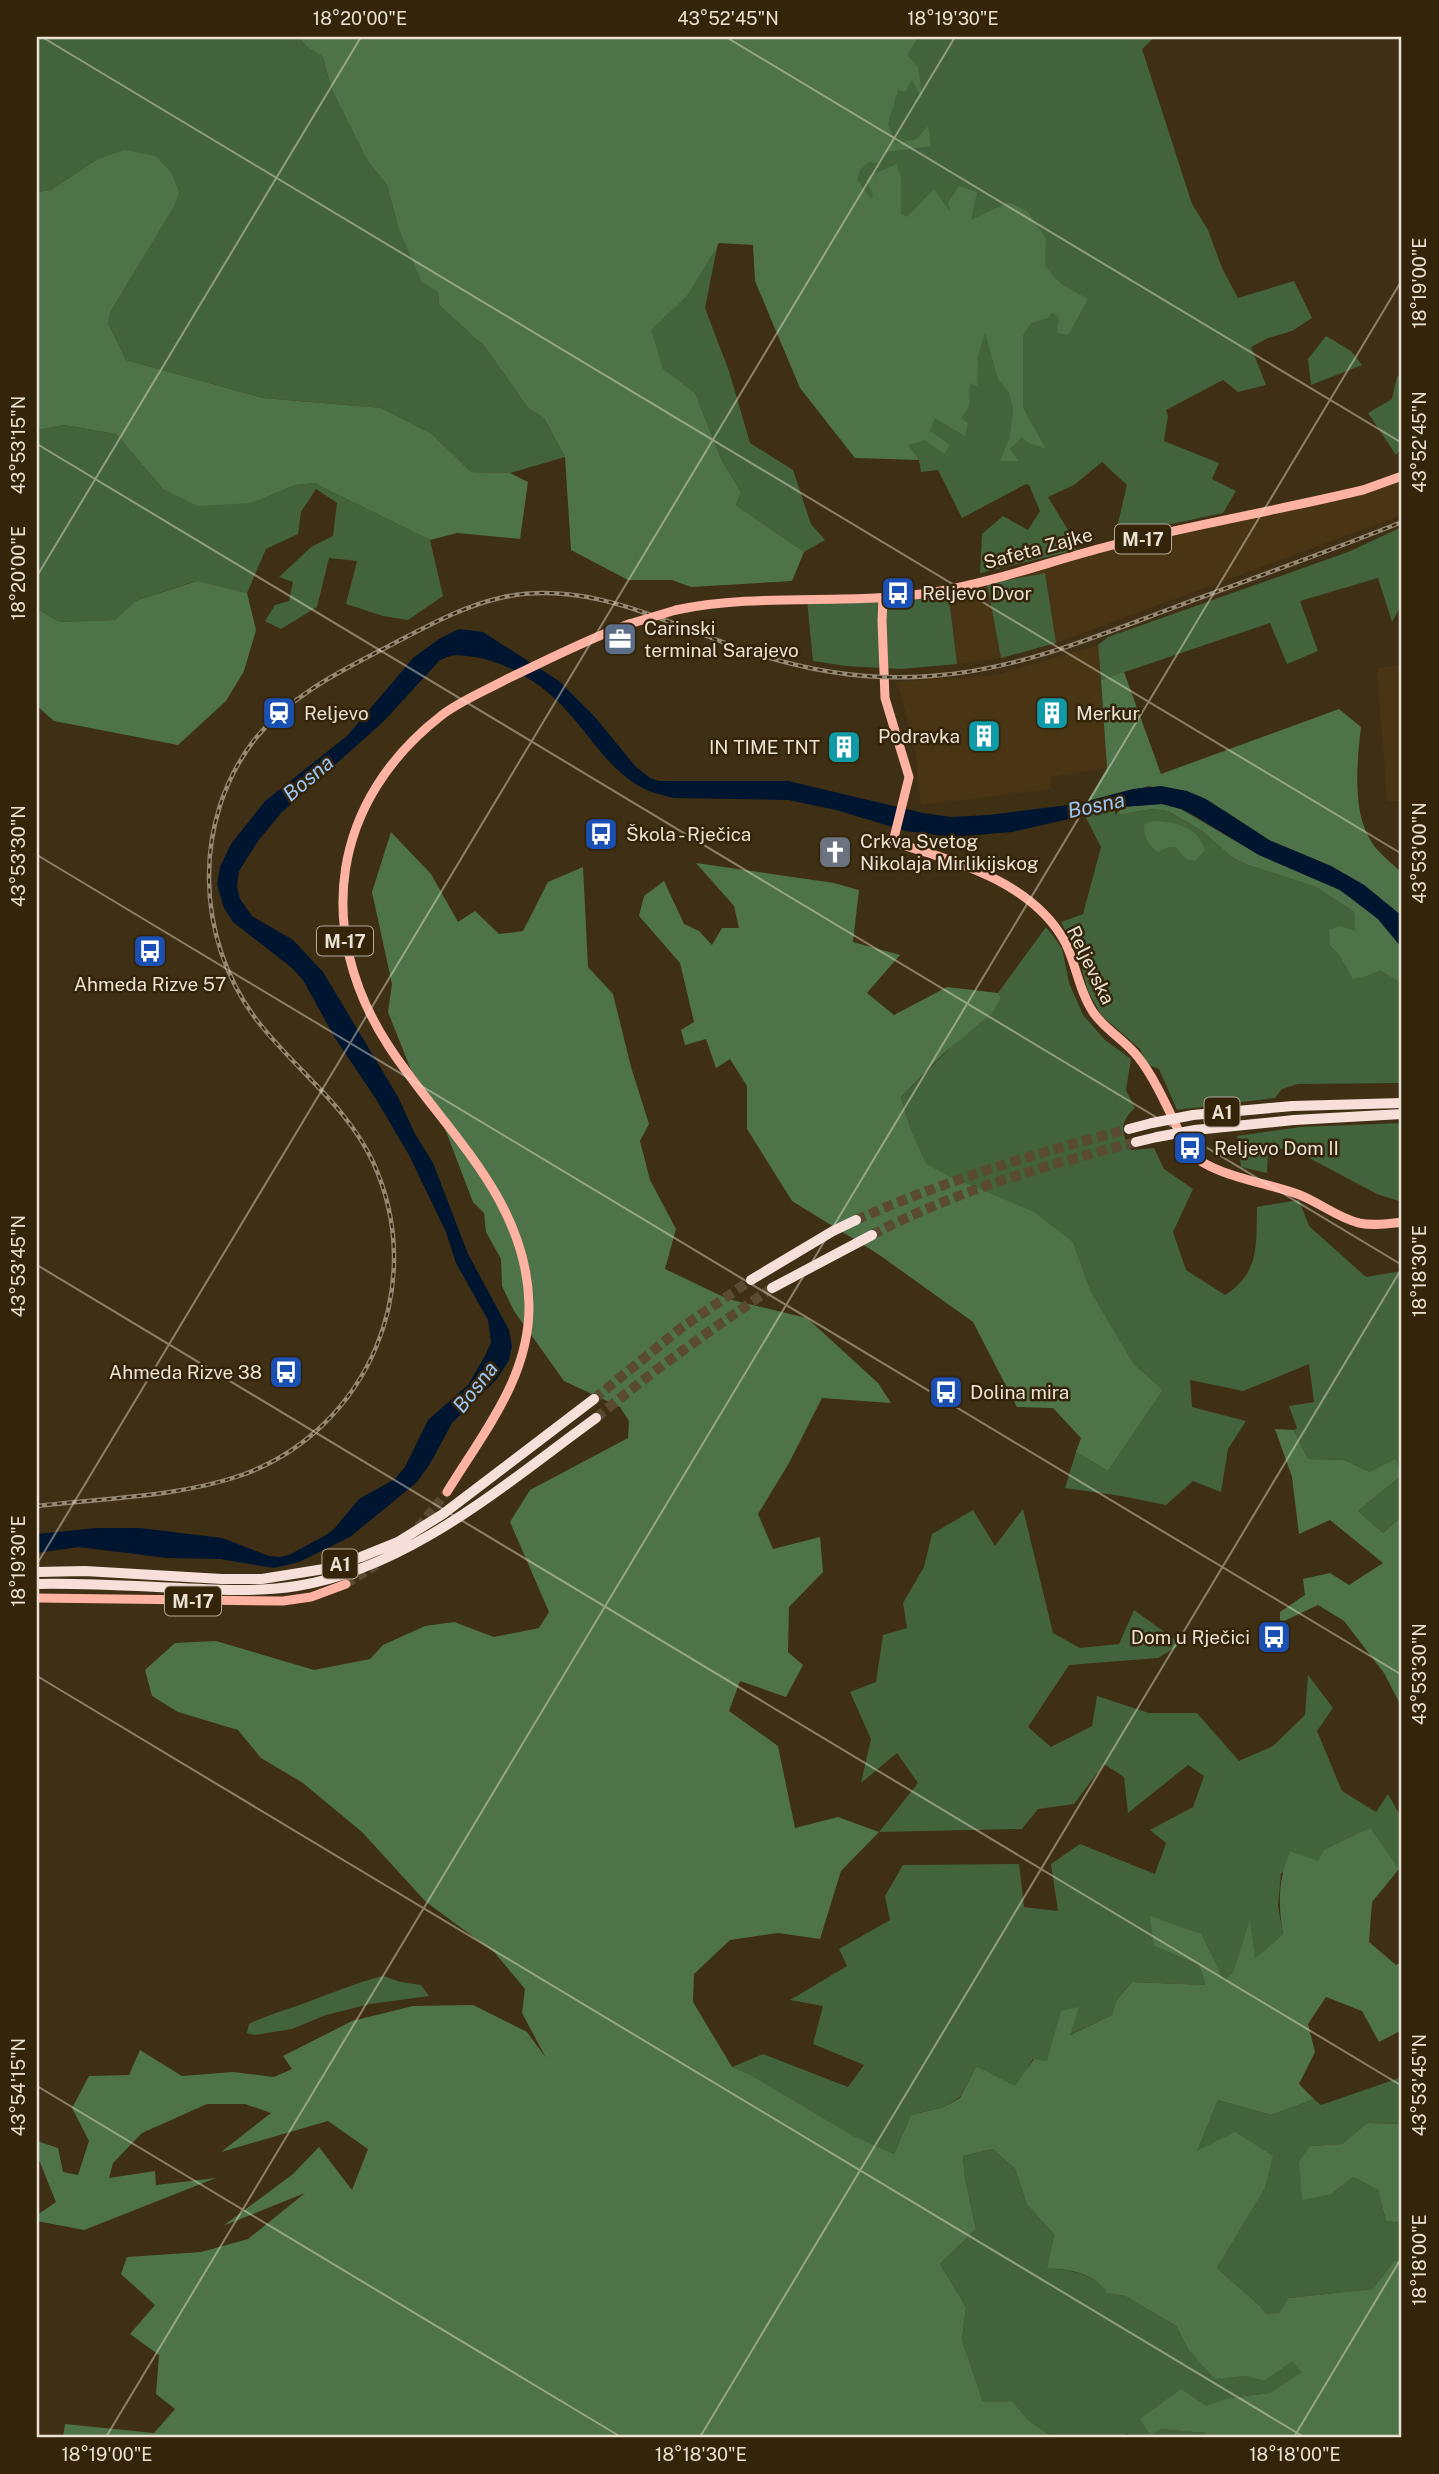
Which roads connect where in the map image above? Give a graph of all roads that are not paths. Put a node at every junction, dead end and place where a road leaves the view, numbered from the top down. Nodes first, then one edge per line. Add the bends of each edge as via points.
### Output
1 (1402, 476) edge
2 (883, 598) junction
3 (1402, 1103) edge
4 (1402, 1114) edge
5 (1129, 1129) tunnel mouth
6 (1136, 1142) tunnel mouth
7 (856, 1220) tunnel mouth
8 (1402, 1222) edge
9 (872, 1235) tunnel mouth
10 (751, 1280) tunnel mouth
11 (772, 1287) tunnel mouth
12 (593, 1399) tunnel mouth
13 (596, 1418) tunnel mouth
14 (447, 1492) tunnel mouth
15 (37, 1572) edge
16 (37, 1584) edge
17 (346, 1584) tunnel mouth
18 (37, 1598) edge

1 - 2 main road, Safeta Zajke / M-17 via 1363,490 1109,547 976,583
2 - 8 main road, Reljevska via 886,706 909,777 893,842 993,878 1046,918 1066,944 1088,1004 1139,1059 1194,1157 1301,1195 1358,1223
2 - 14 main road, Safeta Zajke / M-17, bridge via 709,603 629,625 571,648 475,695 425,730 380,779 353,834 344,867 342,911 352,972 366,1007 390,1048 498,1195 516,1230 526,1266 529,1304 523,1357 502,1405
3 - 5 highway, A1, bridge via 1193,1115
4 - 6 highway, A1, bridge via 1195,1130
7 - 10 highway
9 - 11 highway
12 - 15 highway, A1 via 443,1514 361,1558 262,1579
13 - 16 highway, A1 via 432,1533 356,1572 297,1586 239,1590
17 - 18 main road, M-17 via 283,1601

